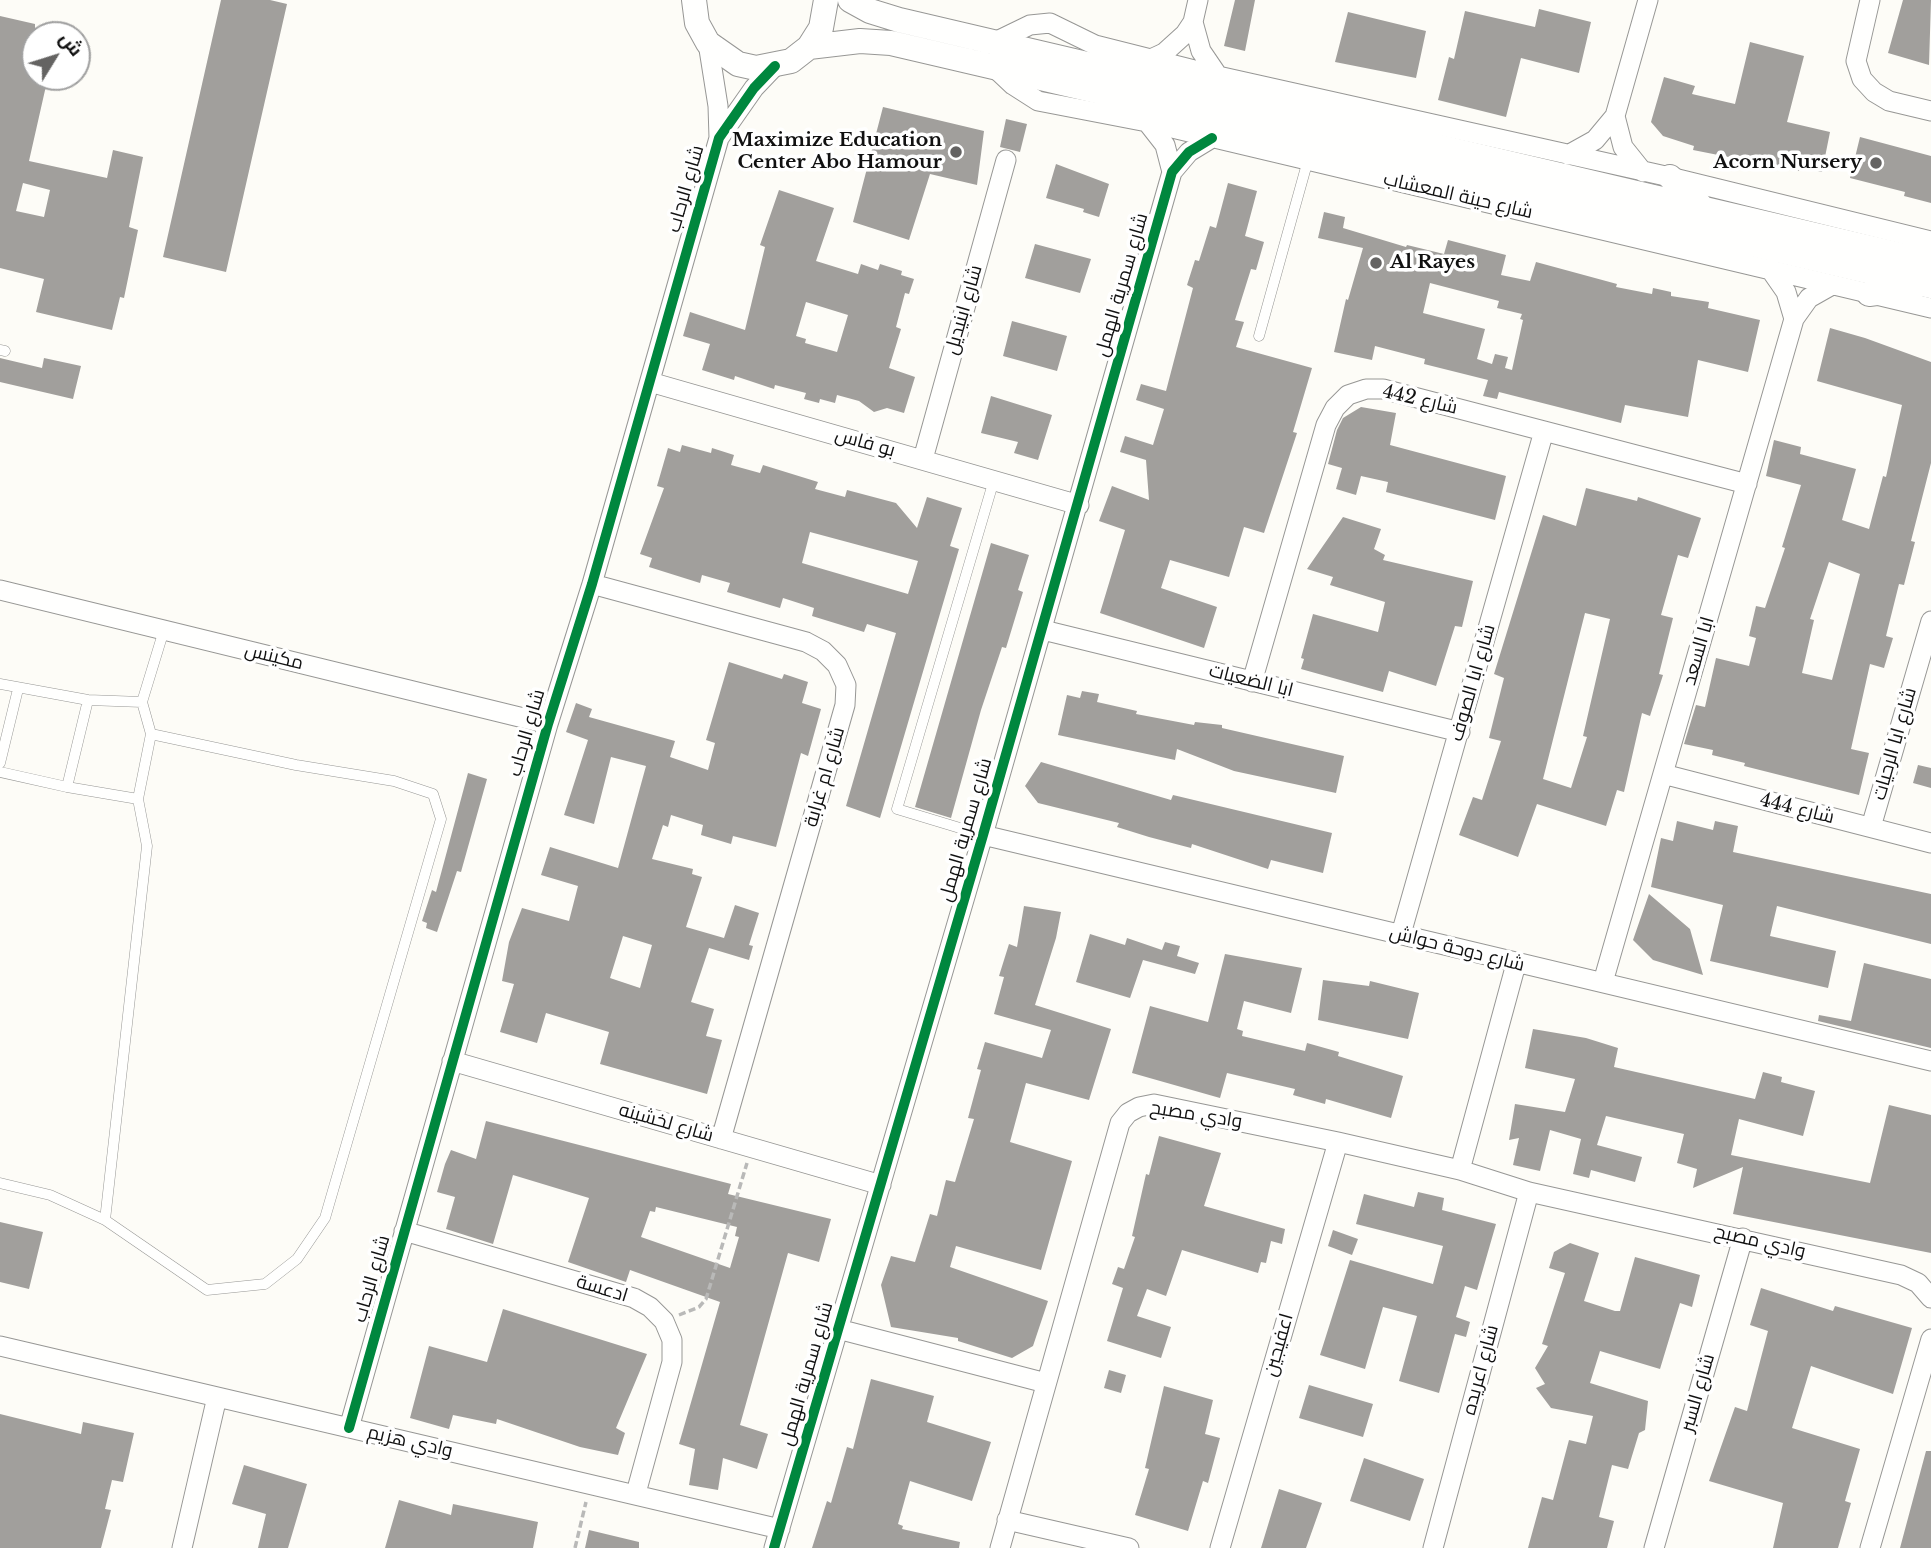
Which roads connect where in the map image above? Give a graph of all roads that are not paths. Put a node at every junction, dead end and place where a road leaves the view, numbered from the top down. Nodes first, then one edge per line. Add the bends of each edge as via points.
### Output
1 (694, 0) edge
2 (826, 0) edge
3 (850, 0) edge
4 (1198, 0) edge
5 (1648, 0) edge
6 (1870, 0) edge
7 (1193, 22) junction
8 (997, 41) junction
9 (708, 43) junction
10 (809, 47) junction
11 (1151, 59) junction
12 (775, 66) junction
13 (995, 68) junction
14 (1218, 76) junction
15 (1931, 111) edge
16 (1615, 116) junction
17 (1147, 122) junction
18 (719, 138) junction
19 (1212, 138) junction
20 (1569, 155) junction
21 (1006, 160) dead end
22 (1308, 160) junction
23 (1172, 172) junction
24 (1643, 172) junction
25 (1670, 177) junction
26 (1703, 208) junction
27 (1931, 241) edge
28 (1931, 262) edge
29 (1770, 269) junction
30 (1832, 285) junction
31 (1931, 286) edge
32 (1869, 294) junction
33 (1931, 308) edge
34 (1794, 319) junction
35 (1259, 336) dead end
36 (650, 382) junction
37 (1544, 431) junction
38 (922, 460) junction
39 (994, 480) junction
40 (1747, 484) junction
41 (1079, 505) junction
42 (592, 584) junction
43 (0, 590) edge
44 (1931, 621) edge
45 (164, 630) junction
46 (1043, 630) junction
47 (1252, 682) junction
48 (0, 684) edge
49 (18, 689) junction
50 (88, 701) junction
51 (142, 702) junction
52 (548, 724) junction
53 (1460, 732) junction
54 (151, 734) junction
55 (0, 763) edge
56 (0, 772) edge
57 (1663, 774) junction
58 (67, 787) junction
59 (138, 799) junction
60 (1871, 827) junction
61 (984, 835) junction
62 (1931, 843) edge
63 (1401, 934) junction
64 (1516, 964) junction
65 (1603, 982) junction
66 (452, 1061) junction
67 (1931, 1061) edge
68 (721, 1139) junction
69 (1338, 1142) junction
70 (1460, 1170) junction
71 (0, 1183) edge
72 (881, 1185) junction
73 (1529, 1192) junction
74 (105, 1220) junction
75 (404, 1231) junction
76 (1743, 1238) junction
77 (1931, 1298) edge
78 (838, 1329) junction
79 (1931, 1339) edge
80 (0, 1346) edge
81 (1046, 1383) junction
82 (217, 1397) junction
83 (348, 1428) junction
84 (636, 1493) junction
85 (1007, 1520) junction
86 (779, 1529) junction
87 (182, 1548) edge
88 (774, 1548) edge
89 (1000, 1548) edge
90 (1129, 1548) edge
91 (1220, 1548) edge
92 (1433, 1548) edge
93 (1654, 1548) edge
94 (1870, 1548) edge

1 - 9 street via 697,23
2 - 10 street via 821,28
3 - 8 street via 899,20
4 - 7 street
5 - 16 street
6 - 15 street via 1856,61 1862,79 1889,101
7 - 11 street via 1175,44
7 - 14 street via 1201,51
8 - 11 street via 1030,25 1050,23 1095,46
8 - 26 street
9 - 12 street via 738,64
9 - 18 street, شارع الرحاب
10 - 12 street
10 - 13 street, شارع حينة المعشاب via 860,41 891,43
11 - 14 street
12 - 18 street, شارع الرحاب
13 - 17 street, شارع حينة المعشاب via 1038,101
13 - 31 street, شارع حينة المعشاب
14 - 20 street
16 - 20 street via 1595,139
16 - 24 street via 1623,147
17 - 19 street, شارع حينة المعشاب
17 - 23 street via 1165,145
18 - 36 street, شارع الرحاب
19 - 22 street, شارع حينة المعشاب
19 - 23 street, شارع سمرية الهمل via 1189,152
20 - 24 street
21 - 38 street, شارع ابنيديل
22 - 29 street, شارع حينة المعشاب
22 - 35 lane
23 - 41 street, شارع سمرية الهمل
24 - 25 street
25 - 26 street
25 - 27 street
26 - 28 street
29 - 30 street, شارع حينة المعشاب
29 - 34 street via 1786,292
30 - 32 street, شارع حينة المعشاب
30 - 34 street, ابا السعد via 1810,298
31 - 32 street
32 - 33 street, شارع حينة المعشاب
34 - 40 street, ابا السعد
36 - 38 street, بو فاس
36 - 42 street, شارع الرحاب
37 - 40 street, شارع 442
37 - 47 street, شارع 442 via 1383,390 1366,388 1348,395 1325,425
37 - 53 street, شارع ابا الصوف
38 - 39 street, بو فاس
39 - 41 street, بو فاس
39 - 61 lane via 897,809
40 - 57 street, ابا السعد
41 - 46 street, شارع سمرية الهمل
42 - 52 street, شارع الرحاب
42 - 68 street, شارع ام غرابة via 806,642 837,665 846,685 845,705
43 - 45 street, مكينس
44 - 60 street, شارع ابا الرحيات
45 - 51 lane
45 - 52 street, مكينس
46 - 47 street, ابا الضعيات
46 - 61 street, شارع سمرية الهمل
47 - 53 street, ابا الضعيات
48 - 49 lane
49 - 50 lane
49 - 55 lane
50 - 51 lane
50 - 58 lane
51 - 54 lane
52 - 66 street, شارع الرحاب
53 - 63 street, شارع ابا الصوف
54 - 59 lane
54 - 74 lane via 394,781 433,794 441,819 325,1218 297,1259 265,1284 207,1290
56 - 58 lane
57 - 60 street, شارع 444
57 - 65 street, ابا السعد
58 - 59 lane
59 - 74 lane via 147,846
60 - 62 street, شارع 444
61 - 63 street, شارع دوحة حواش
61 - 72 street, شارع سمرية الهمل
63 - 64 street, شارع دوحة حواش
64 - 65 street, شارع دوحة حواش
64 - 70 street
65 - 67 street, شارع دوحة حواش
66 - 68 street, شارع لخشينه
66 - 75 street, شارع الرحاب
68 - 72 street, شارع لخشينه
69 - 70 street, وادي مصبح
69 - 81 street, وادي مصبح via 1154,1104 1128,1113 1120,1123
69 - 91 street, اعفيجين
70 - 73 street, وادي مصبح
71 - 74 lane via 50,1195
72 - 78 street, شارع سمرية الهمل
73 - 76 street, وادي مصبح
73 - 92 street, شارع اعريده
75 - 83 street, شارع الرحاب
75 - 84 street, ادعسة via 634,1298 664,1321 672,1340 672,1363
76 - 77 street, وادي مصبح via 1901,1275 1918,1283
76 - 93 street, شارع السبر
78 - 81 street
78 - 86 street, شارع سمرية الهمل
79 - 94 street
80 - 82 street, وادي هزيم
81 - 85 street, وادي مصبح
82 - 83 street, وادي هزيم
82 - 87 street
83 - 84 street, وادي هزيم
84 - 86 street, وادي هزيم
85 - 89 street, وادي مصبح
85 - 90 street
86 - 88 street, شارع سمرية الهمل

